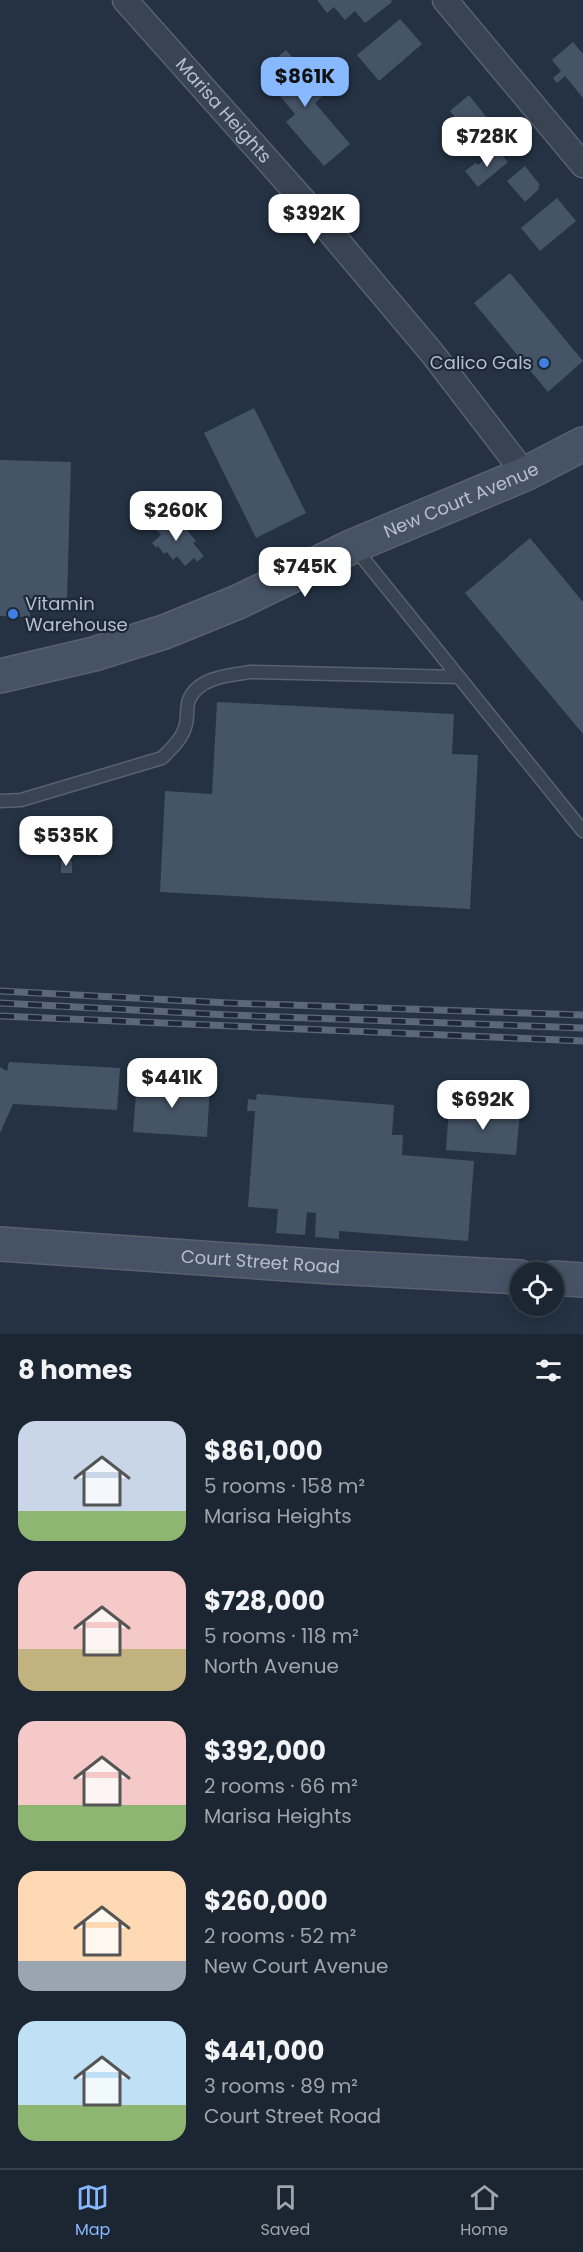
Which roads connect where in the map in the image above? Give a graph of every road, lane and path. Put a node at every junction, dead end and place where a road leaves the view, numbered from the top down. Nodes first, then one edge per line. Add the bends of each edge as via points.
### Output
1 (125, 0) edge
2 (445, 0) edge
3 (583, 165) edge
4 (583, 444) edge
5 (525, 474) junction
6 (353, 546) junction
7 (0, 676) edge
8 (459, 677) junction
9 (0, 801) edge
10 (583, 831) edge
11 (0, 1244) edge
12 (510, 1276) edge
13 (564, 1279) edge
14 (583, 1280) edge

1 - 5 street, Marisa Heights via 311,209 432,353
2 - 3 street
4 - 5 main road, New Court Avenue
5 - 6 main road, New Court Avenue
6 - 7 main road, New Court Avenue via 238,602 164,632 94,654
6 - 8 lane
8 - 9 lane via 251,672 223,676 202,684 189,699 186,726 162,758 21,800
8 - 10 lane
11 - 12 main road, Court Street Road
13 - 14 main road

